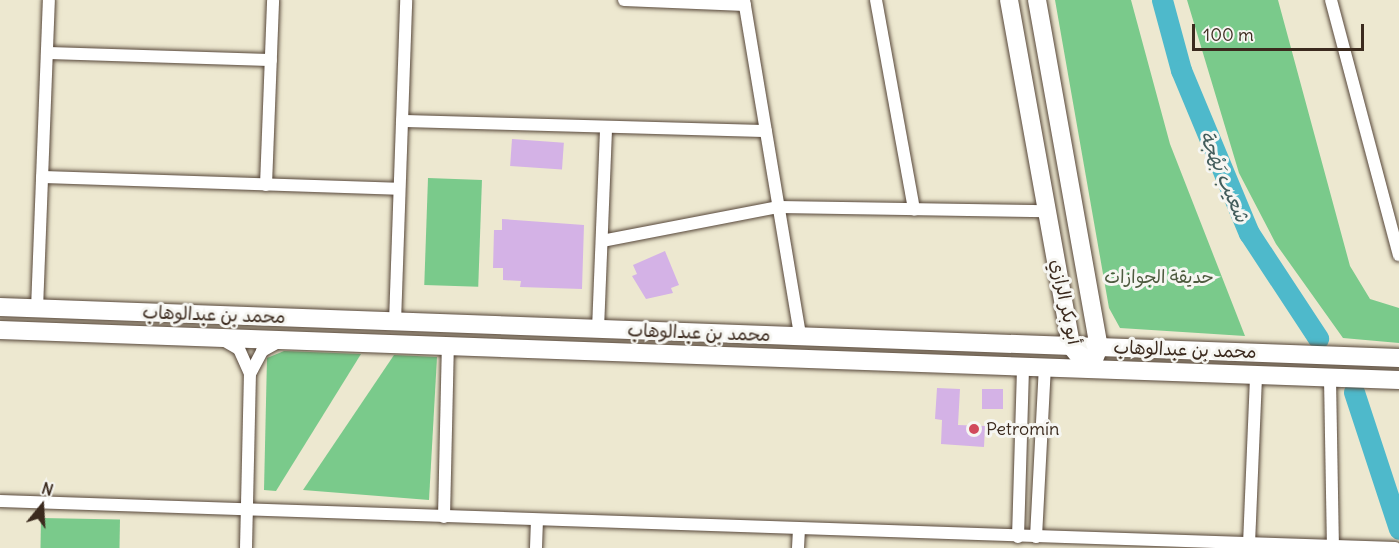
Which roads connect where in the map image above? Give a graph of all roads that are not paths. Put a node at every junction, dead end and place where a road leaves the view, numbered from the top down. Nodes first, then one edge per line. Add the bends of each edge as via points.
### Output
1 (49, 0) edge
2 (273, 0) edge
3 (406, 0) edge
4 (624, 0) edge
5 (876, 0) edge
6 (1009, 0) edge
7 (1036, 0) edge
8 (1331, 0) edge
9 (745, 2) edge
10 (47, 53) junction
11 (271, 60) junction
12 (402, 121) junction
13 (606, 127) junction
14 (766, 131) junction
15 (42, 177) junction
16 (266, 184) junction
17 (399, 189) junction
18 (779, 207) junction
19 (914, 210) junction
20 (1047, 211) junction
21 (602, 241) junction
22 (1399, 255) edge
23 (0, 307) edge
24 (37, 309) junction
25 (395, 322) junction
26 (598, 329) junction
27 (0, 330) edge
28 (800, 336) junction
29 (221, 339) junction
30 (280, 341) junction
31 (1071, 346) junction
32 (448, 347) junction
33 (1099, 347) junction
34 (1399, 358) edge
35 (1023, 367) junction
36 (1045, 368) junction
37 (1089, 369) junction
38 (250, 374) junction
39 (1256, 375) junction
40 (1330, 378) junction
41 (1399, 380) edge
42 (0, 501) edge
43 (247, 510) junction
44 (444, 517) junction
45 (537, 521) junction
46 (799, 530) junction
47 (1036, 537) junction
48 (1012, 540) edge
49 (1147, 544) edge
50 (1249, 544) junction
51 (1333, 546) junction
52 (246, 548) edge
53 (536, 548) edge
54 (798, 548) edge
55 (1365, 548) edge
56 (1395, 548) edge

1 - 10 street
2 - 11 street
3 - 12 street
4 - 9 street
5 - 19 street
6 - 20 street, أبو بكر الرازي
7 - 33 street, أبو بكر الرازي
8 - 22 street
9 - 14 street
10 - 11 street
10 - 15 street
11 - 16 street
12 - 13 street
12 - 17 street
13 - 14 street
13 - 21 street
14 - 18 street
15 - 16 street
15 - 24 street
16 - 17 street
17 - 25 street
18 - 19 street
18 - 21 street
18 - 28 street
19 - 20 street
20 - 31 street, أبو بكر الرازي
21 - 26 street
23 - 24 street, محمد بن عبدالوهاب
24 - 25 street, محمد بن عبدالوهاب
25 - 26 street, محمد بن عبدالوهاب
26 - 28 street, محمد بن عبدالوهاب
27 - 29 street, محمد بن عبدالوهاب
28 - 31 street, محمد بن عبدالوهاب
29 - 30 street, محمد بن عبدالوهاب
29 - 38 street via 239,349
30 - 32 street, محمد بن عبدالوهاب
30 - 38 street via 261,351
31 - 33 street, محمد بن عبدالوهاب
31 - 37 street, أبو بكر الرازي
32 - 35 street, محمد بن عبدالوهاب
32 - 44 street
33 - 34 street, محمد بن عبدالوهاب
33 - 37 street, أبو بكر الرازي
35 - 36 street, محمد بن عبدالوهاب
35 - 48 street
36 - 37 street, محمد بن عبدالوهاب
36 - 47 street
37 - 39 street, محمد بن عبدالوهاب
38 - 43 street
39 - 40 street, محمد بن عبدالوهاب
39 - 50 street
40 - 41 street, محمد بن عبدالوهاب
40 - 51 street
42 - 43 street
43 - 44 street
43 - 52 street
44 - 45 street
45 - 46 street
45 - 53 street
46 - 48 street
46 - 54 street
47 - 48 street
47 - 49 street
49 - 50 street
50 - 51 street
51 - 55 street
55 - 56 street

